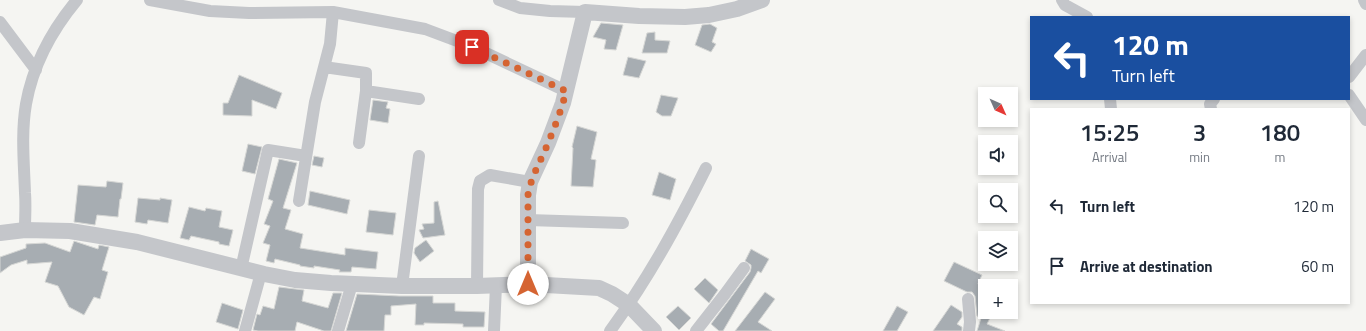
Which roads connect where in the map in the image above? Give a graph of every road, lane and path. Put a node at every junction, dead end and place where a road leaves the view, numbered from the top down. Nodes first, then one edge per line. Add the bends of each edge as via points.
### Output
1 (77, 0) edge
2 (150, 0) edge
3 (499, 0) edge
4 (762, 0) edge
5 (1062, 0) edge
6 (1364, 0) edge
7 (1366, 4) edge
8 (277, 6) edge
9 (333, 12) junction
10 (585, 12) junction
11 (1085, 16) edge
12 (0, 22) edge
13 (1366, 55) edge
14 (324, 67) junction
15 (36, 70) junction
16 (1350, 76) edge
17 (366, 91) junction
18 (566, 91) junction
19 (1350, 96) edge
20 (419, 99) dead end
21 (1366, 120) edge
22 (359, 143) dead end
23 (306, 156) junction
24 (419, 156) dead end
25 (706, 168) dead end
26 (530, 182) junction
27 (298, 201) dead end
28 (528, 220) junction
29 (623, 223) dead end
30 (25, 230) junction
31 (0, 233) edge
32 (744, 268) dead end
33 (241, 269) junction
34 (261, 273) junction
35 (352, 284) junction
36 (528, 284) junction
37 (496, 285) junction
38 (402, 286) junction
39 (477, 286) junction
40 (968, 299) dead end
41 (629, 305) junction
42 (246, 331) edge
43 (338, 331) edge
44 (494, 331) edge
45 (610, 331) edge
46 (654, 331) edge
47 (696, 331) edge
48 (969, 331) edge

1 - 15 street via 47,43
2 - 8 street via 210,11 250,13
3 - 10 street via 520,8
4 - 10 street via 737,9 685,17
5 - 11 street via 1065,5
6 - 7 street
8 - 9 street
9 - 14 street via 330,44
9 - 18 street via 425,29 472,47
10 - 18 street
12 - 15 street
13 - 16 street
14 - 17 street via 366,73
14 - 23 street
15 - 30 street via 26,104 24,132
17 - 20 street
17 - 22 street
18 - 26 street via 548,143
19 - 21 street
23 - 27 street
23 - 33 street via 268,150
24 - 38 street
25 - 41 street via 680,220
26 - 28 street
26 - 39 street via 490,175 480,181
28 - 29 street
28 - 36 street
30 - 31 street
30 - 33 street via 70,231 137,242
32 - 47 street
33 - 34 street
34 - 35 street via 295,280
34 - 42 street
35 - 38 street
35 - 43 street
36 - 37 street
36 - 41 street via 599,288
37 - 39 street
37 - 44 street
38 - 39 street
40 - 48 street
41 - 45 street
41 - 46 street

